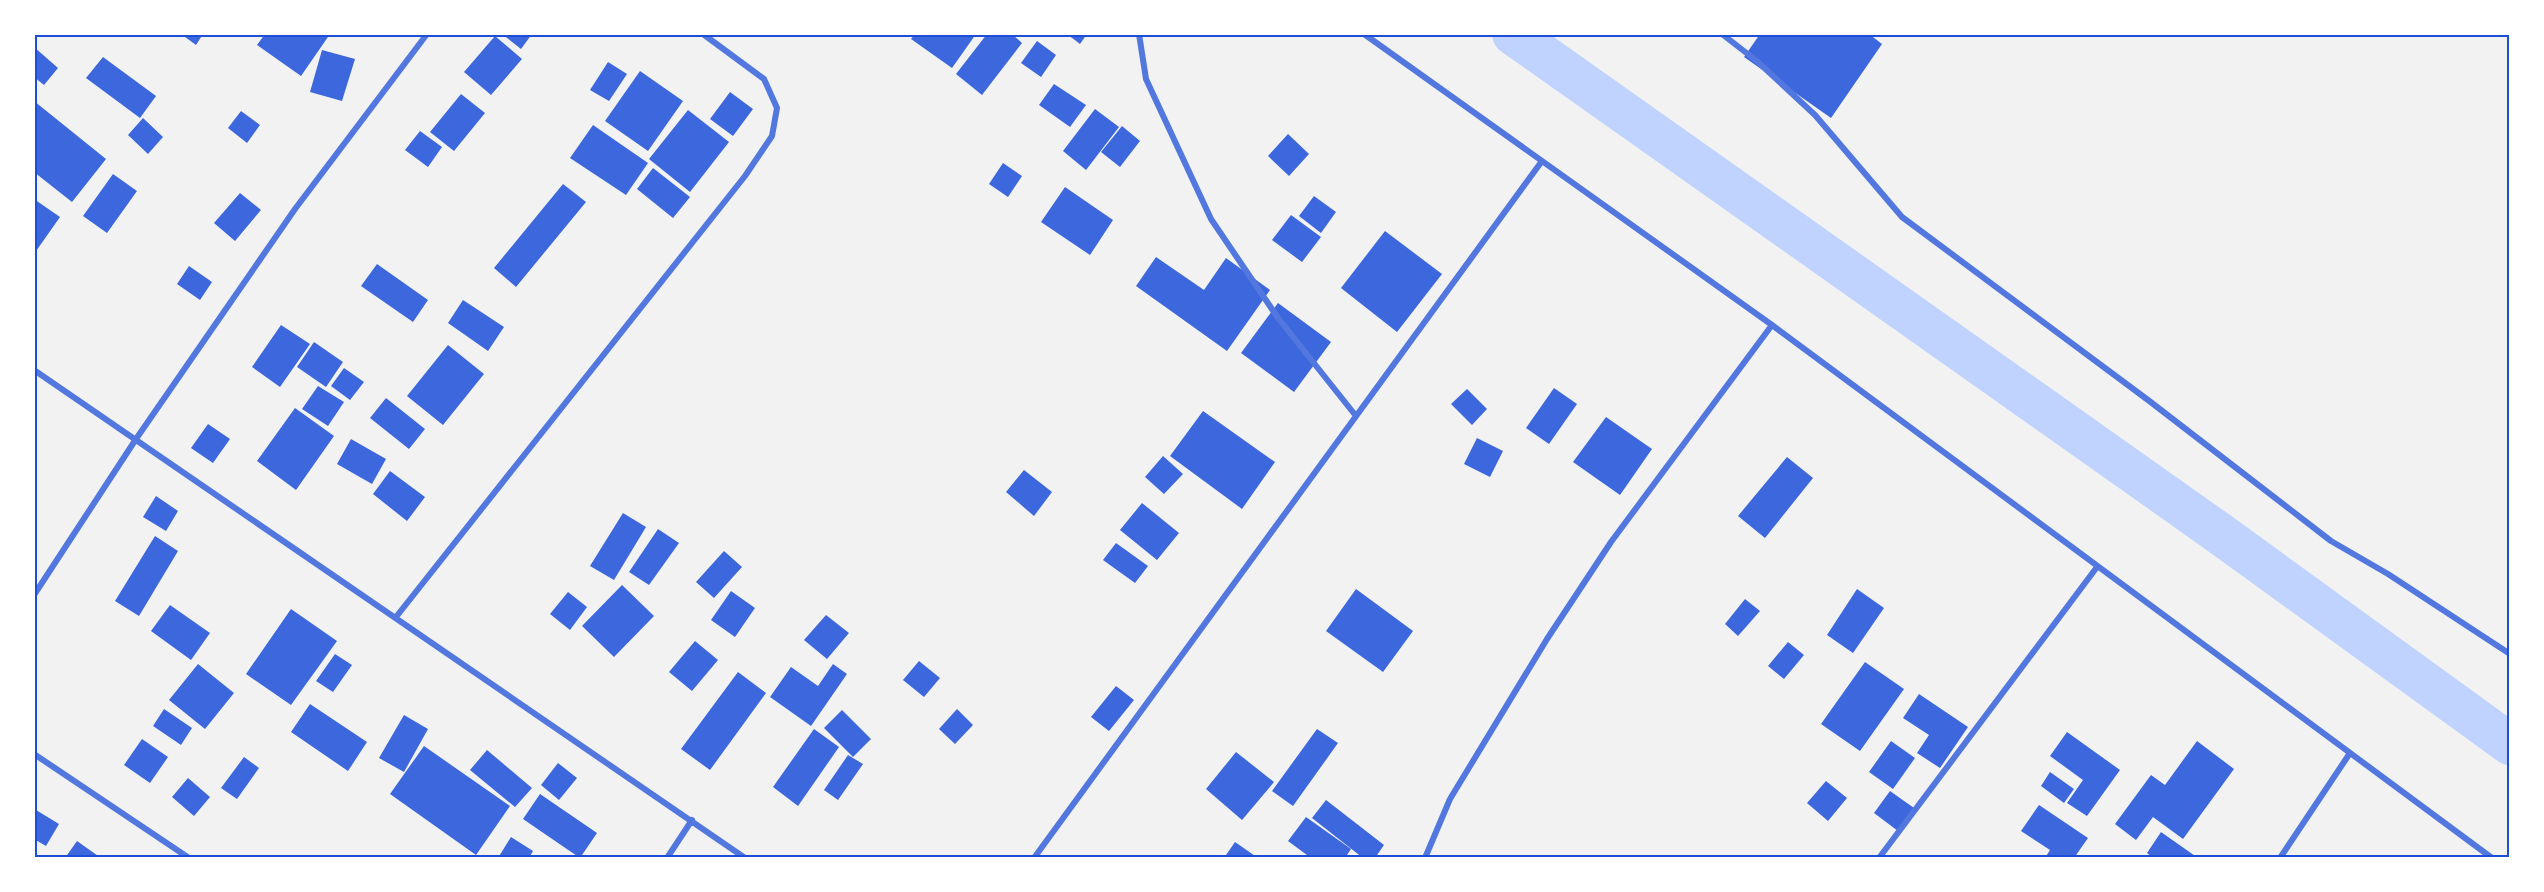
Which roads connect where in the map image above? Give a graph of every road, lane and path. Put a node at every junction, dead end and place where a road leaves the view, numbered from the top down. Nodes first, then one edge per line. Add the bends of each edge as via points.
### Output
1 (427, 34) edge
2 (703, 34) edge
3 (1139, 34) edge
4 (1364, 34) edge
5 (1722, 34) edge
6 (1542, 161) junction
7 (1772, 325) junction
8 (34, 370) edge
9 (1356, 416) junction
10 (136, 438) junction
11 (2097, 567) junction
12 (34, 595) edge
13 (396, 617) junction
14 (2510, 654) edge
15 (2350, 753) junction
16 (34, 754) edge
17 (692, 820) junction
18 (189, 858) edge
19 (667, 858) edge
20 (745, 858) edge
21 (1034, 858) edge
22 (1425, 858) edge
23 (1878, 858) edge
24 (2280, 858) edge
25 (2492, 858) edge

1 - 10 street via 295,210
2 - 13 street via 764,79 777,108 772,136 746,176
3 - 9 street via 1146,79 1211,219 1278,318
4 - 6 street
5 - 14 street via 1815,115 1902,217 2331,541
6 - 7 street
6 - 9 street
7 - 11 street
7 - 22 street via 1611,542 1547,639 1450,799
8 - 10 street
9 - 21 street
10 - 12 street
10 - 13 street
11 - 15 street
11 - 23 street
13 - 17 street
15 - 24 street
15 - 25 street
16 - 18 street
17 - 19 street
17 - 20 street

